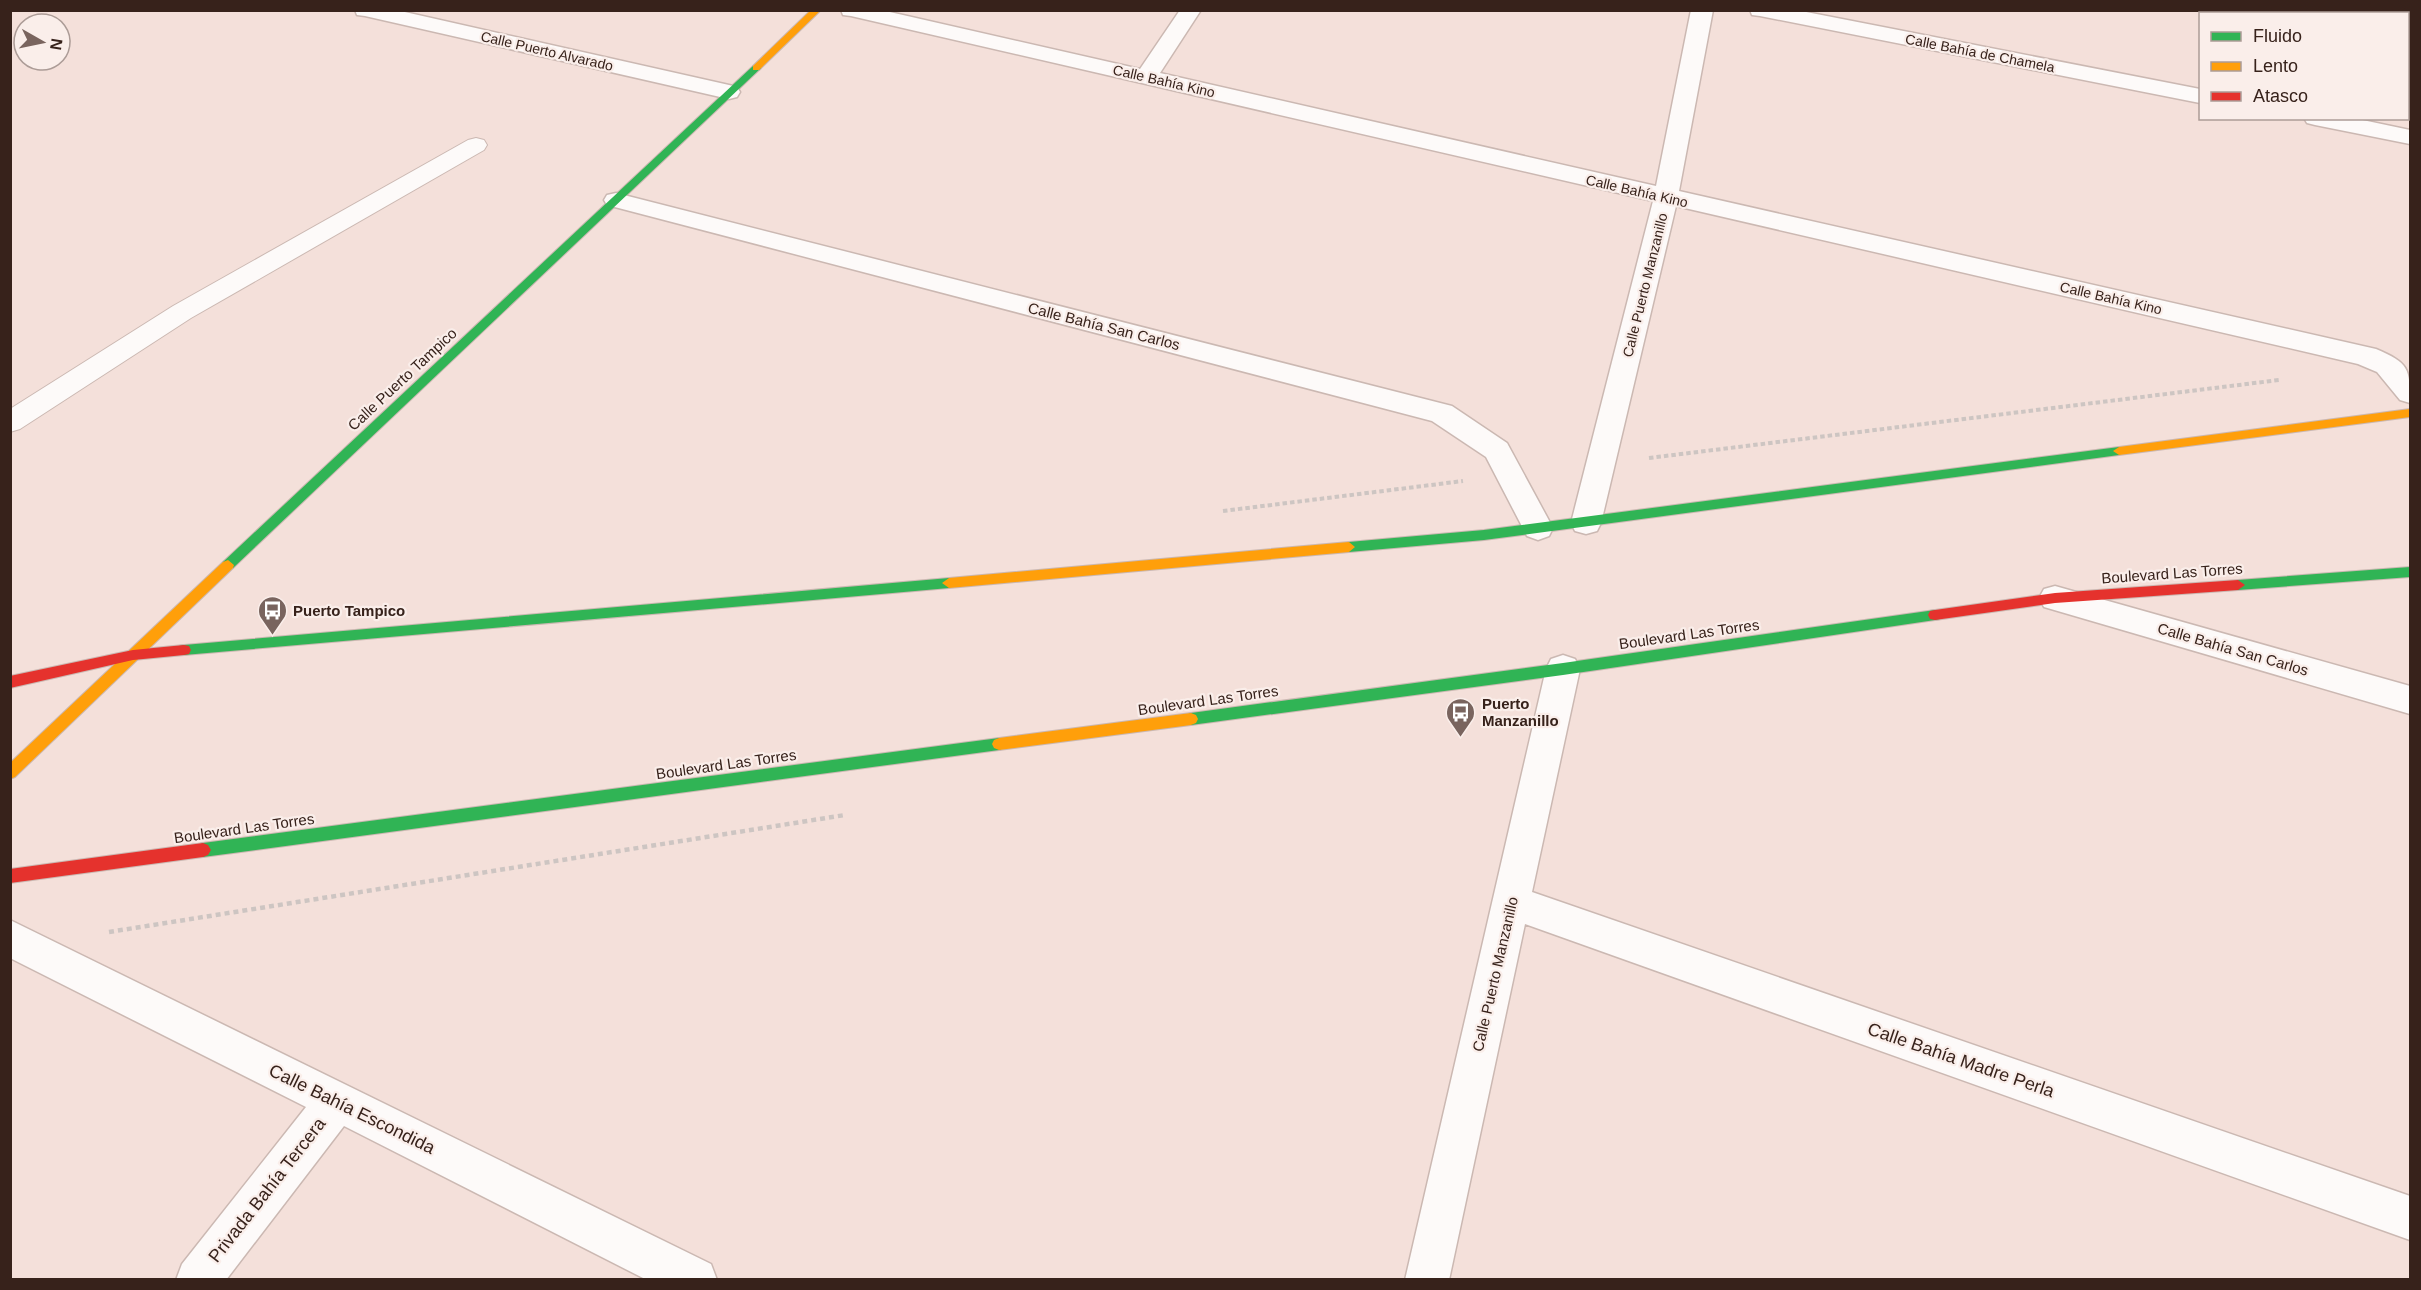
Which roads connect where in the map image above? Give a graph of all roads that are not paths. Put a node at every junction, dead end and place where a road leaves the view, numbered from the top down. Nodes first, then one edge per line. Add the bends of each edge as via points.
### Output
1 (365, 10) edge
2 (817, 10) edge
3 (851, 10) edge
4 (1191, 10) edge
5 (1702, 10) edge
6 (1760, 10) edge
7 (1146, 76) junction
8 (729, 92) junction
9 (2199, 96) edge
10 (2325, 120) edge
11 (2410, 137) edge
12 (476, 145) dead end
13 (1666, 198) junction
14 (616, 200) junction
15 (2410, 393) edge
16 (2410, 412) edge
17 (10, 422) edge
18 (1586, 523) junction
19 (1538, 528) junction
20 (2410, 572) edge
21 (2055, 598) junction
22 (133, 655) junction
23 (1563, 669) junction
24 (10, 682) edge
25 (2410, 700) edge
26 (10, 773) edge
27 (10, 876) edge
28 (1511, 902) junction
29 (10, 938) edge
30 (337, 1101) junction
31 (2410, 1218) edge
32 (198, 1280) edge
33 (694, 1280) edge
34 (1427, 1280) edge

1 - 8 street, Calle Puerto Alvarado
2 - 8 main road, Calle Puerto Tampico
3 - 7 street, Calle Bahía Kino
4 - 7 street
5 - 13 street, Calle Puerto Manzanillo
6 - 9 street, Calle Bahía de Chamela
7 - 13 street, Calle Bahía Kino
8 - 14 main road, Calle Puerto Tampico
10 - 11 street
12 - 17 lane via 182,312
13 - 15 street, Calle Bahía Kino via 2366,356 2387,365
13 - 18 street, Calle Puerto Manzanillo
14 - 19 street, Calle Bahía San Carlos via 1442,413 1497,450
14 - 22 main road, Calle Puerto Tampico
16 - 18 main road
18 - 19 main road
19 - 22 main road via 1484,536
20 - 21 main road, Boulevard Las Torres
21 - 23 main road, Boulevard Las Torres
21 - 25 street, Calle Bahía San Carlos
22 - 24 main road
22 - 26 main road, Calle Puerto Tampico
23 - 27 main road, Boulevard Las Torres
23 - 28 street, Calle Puerto Manzanillo
28 - 31 street, Calle Bahía Madre Perla
28 - 34 street, Calle Puerto Manzanillo
29 - 30 street, Calle Bahía Escondida
30 - 32 street, Privada Bahía Tercera
30 - 33 street, Calle Bahía Escondida

